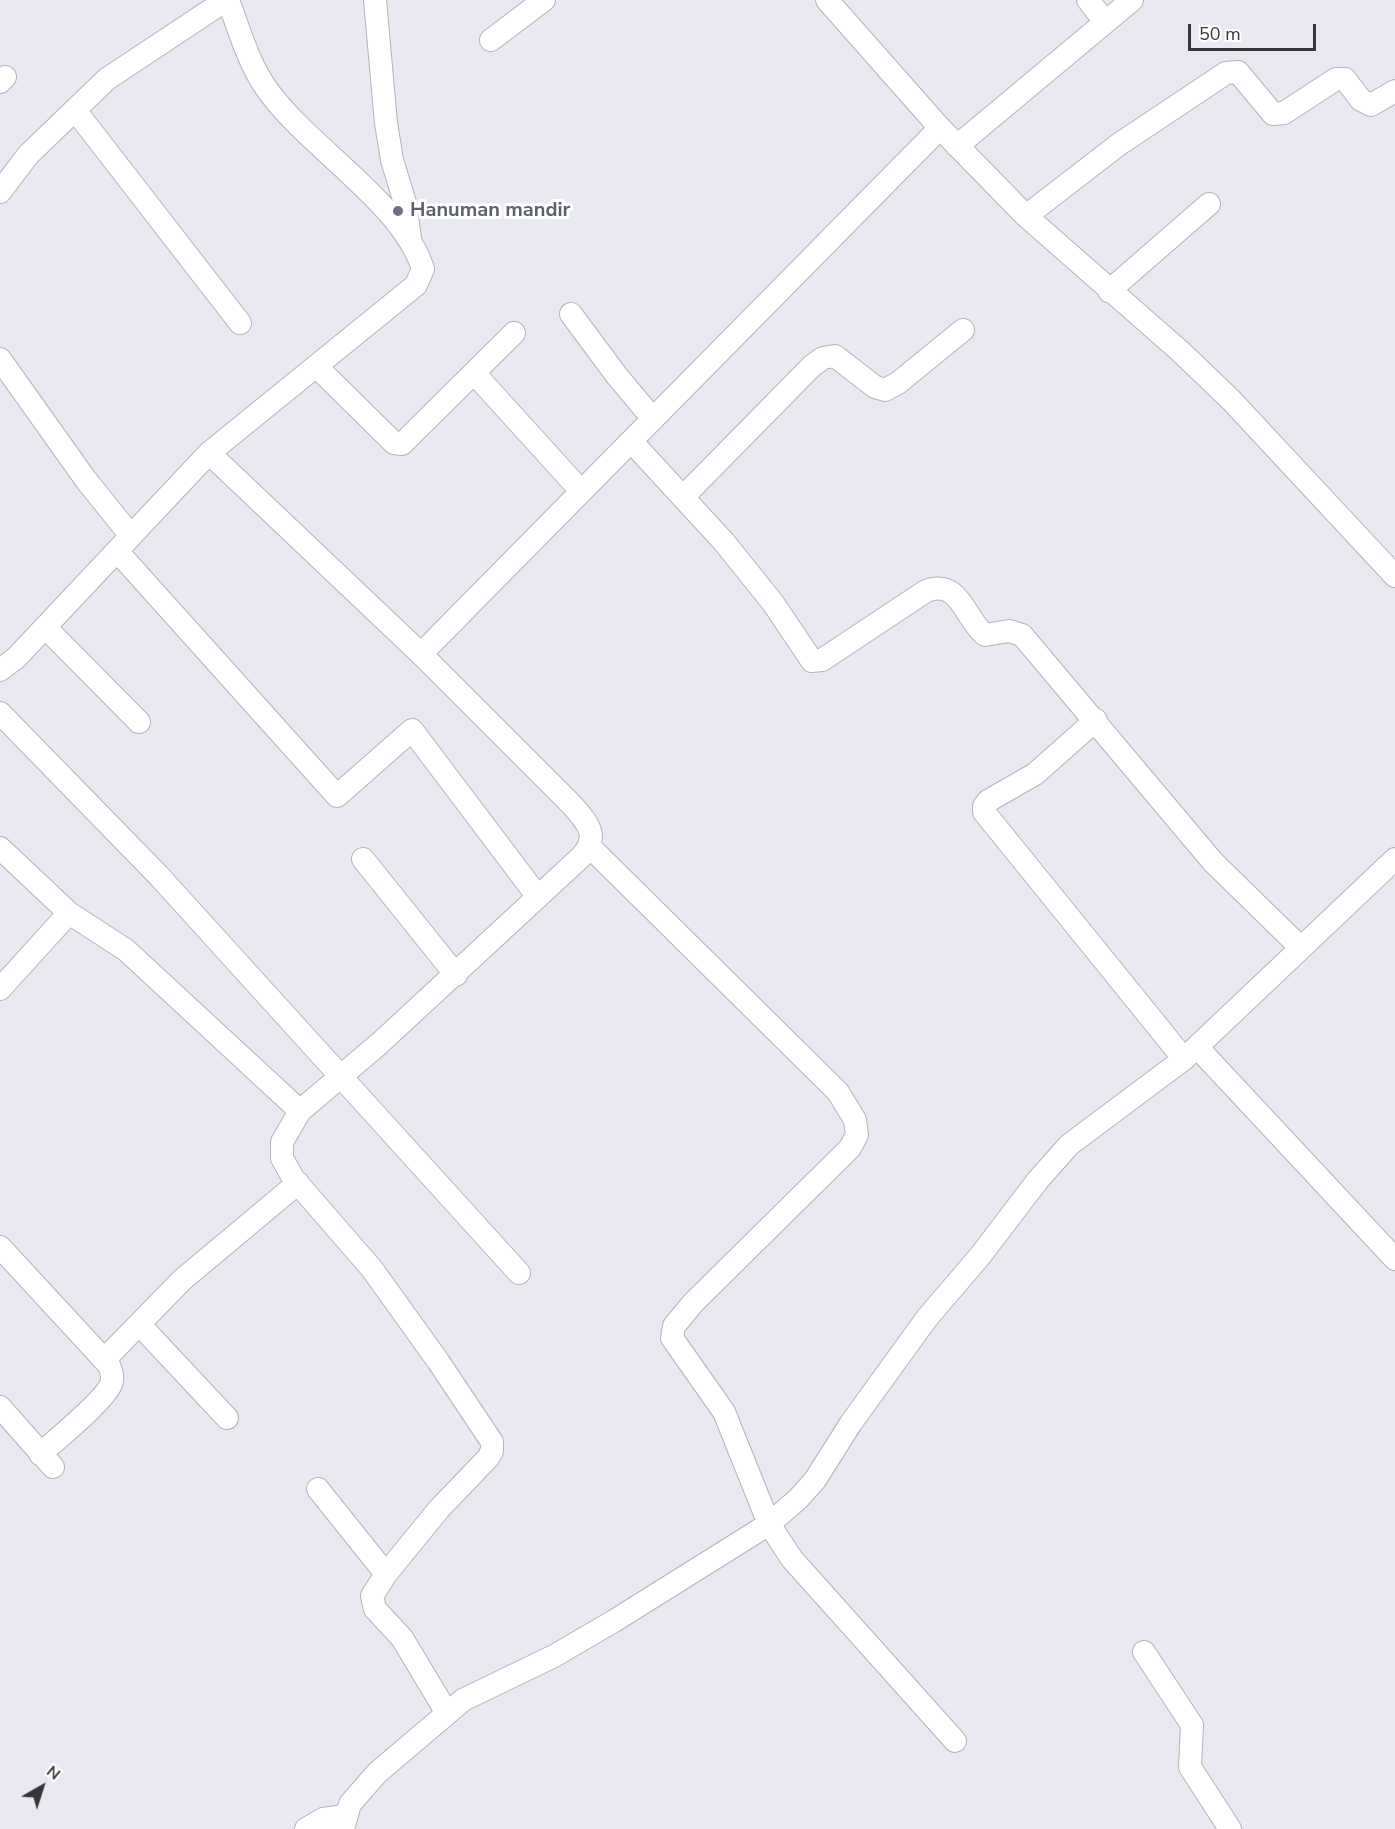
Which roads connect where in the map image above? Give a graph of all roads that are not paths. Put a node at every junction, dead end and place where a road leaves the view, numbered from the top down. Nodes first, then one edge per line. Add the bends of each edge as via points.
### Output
1 (227, 0) edge
2 (375, 0) edge
3 (544, 0) edge
4 (826, 0) edge
5 (1088, 0) edge
6 (1132, 0) edge
7 (1105, 22) junction
8 (491, 40) dead end
9 (1395, 91) edge
10 (75, 110) junction
11 (940, 128) junction
12 (957, 146) junction
13 (0, 192) edge
14 (1209, 204) dead end
15 (1026, 216) junction
16 (411, 239) junction
17 (1109, 291) junction
18 (571, 314) dead end
19 (240, 323) dead end
20 (963, 330) dead end
21 (514, 333) dead end
22 (0, 359) edge
23 (316, 366) junction
24 (474, 373) junction
25 (654, 418) junction
26 (631, 441) junction
27 (209, 453) junction
28 (581, 490) junction
29 (683, 497) junction
30 (124, 544) junction
31 (1395, 576) edge
32 (45, 627) junction
33 (421, 654) junction
34 (0, 670) edge
35 (0, 713) edge
36 (1096, 720) junction
37 (139, 722) dead end
38 (590, 847) junction
39 (0, 848) edge
40 (363, 859) dead end
41 (1395, 859) edge
42 (538, 897) junction
43 (69, 912) junction
44 (1300, 947) junction
45 (456, 975) junction
46 (0, 989) edge
47 (1190, 1053) junction
48 (339, 1077) junction
49 (300, 1111) junction
50 (298, 1184) junction
51 (0, 1248) edge
52 (1395, 1259) edge
53 (519, 1273) dead end
54 (139, 1324) junction
55 (104, 1360) junction
56 (0, 1407) edge
57 (227, 1418) dead end
58 (318, 1489) dead end
59 (769, 1524) junction
60 (386, 1574) junction
61 (1144, 1652) dead end
62 (447, 1713) junction
63 (955, 1741) dead end
64 (344, 1822) edge
65 (306, 1829) edge
66 (1230, 1829) edge

1 - 10 street via 107,79
1 - 16 street via 265,87
2 - 16 street via 386,123
3 - 8 street
4 - 11 street
5 - 7 street
6 - 7 street
7 - 12 street
9 - 15 street via 1371,105 1365,104 1345,79 1336,79 1278,115 1269,112 1238,72 1226,73 1118,146
10 - 13 street via 28,155
10 - 19 street
11 - 12 street
11 - 25 street
12 - 15 street
14 - 17 street
15 - 17 street
16 - 23 street via 423,269 416,285
17 - 31 street via 1231,400
18 - 25 street
20 - 29 street via 885,390 875,387 835,356 823,358
21 - 24 street
22 - 30 street via 86,480
23 - 24 street via 398,445
23 - 27 street
24 - 28 street
25 - 26 street
26 - 28 street
26 - 29 street
27 - 30 street
27 - 33 street
28 - 33 street
29 - 36 street via 773,603 812,661 822,660 926,591 945,587 985,635 1009,631 1022,635
30 - 32 street
30 - 42 street via 337,796 412,730
32 - 34 street
32 - 37 street
33 - 38 street via 586,821 591,833
35 - 48 street via 159,876
36 - 44 street via 1213,862
36 - 47 street via 1035,774 988,801 984,812
38 - 42 street
38 - 59 street via 802,1054 838,1092 855,1120 857,1136 850,1148 674,1326 672,1338 724,1412
39 - 43 street
40 - 45 street
41 - 44 street
42 - 45 street
43 - 46 street
43 - 49 street via 126,950
44 - 47 street
45 - 48 street
47 - 52 street
47 - 59 street via 1085,1132 1038,1180 910,1341 815,1480
48 - 49 street
48 - 53 street
49 - 50 street via 282,1142 282,1158
50 - 54 street via 182,1280
50 - 60 street via 372,1269 492,1442 488,1458 454,1491
51 - 55 street
54 - 55 street
54 - 57 street
55 - 56 street via 111,1384 46,1461
58 - 60 street
59 - 62 street via 604,1627 464,1700
59 - 63 street via 809,1580
60 - 62 street via 372,1596 375,1609 402,1638
61 - 66 street via 1192,1725 1190,1767
62 - 64 street via 377,1773 350,1804
64 - 65 street via 323,1819

